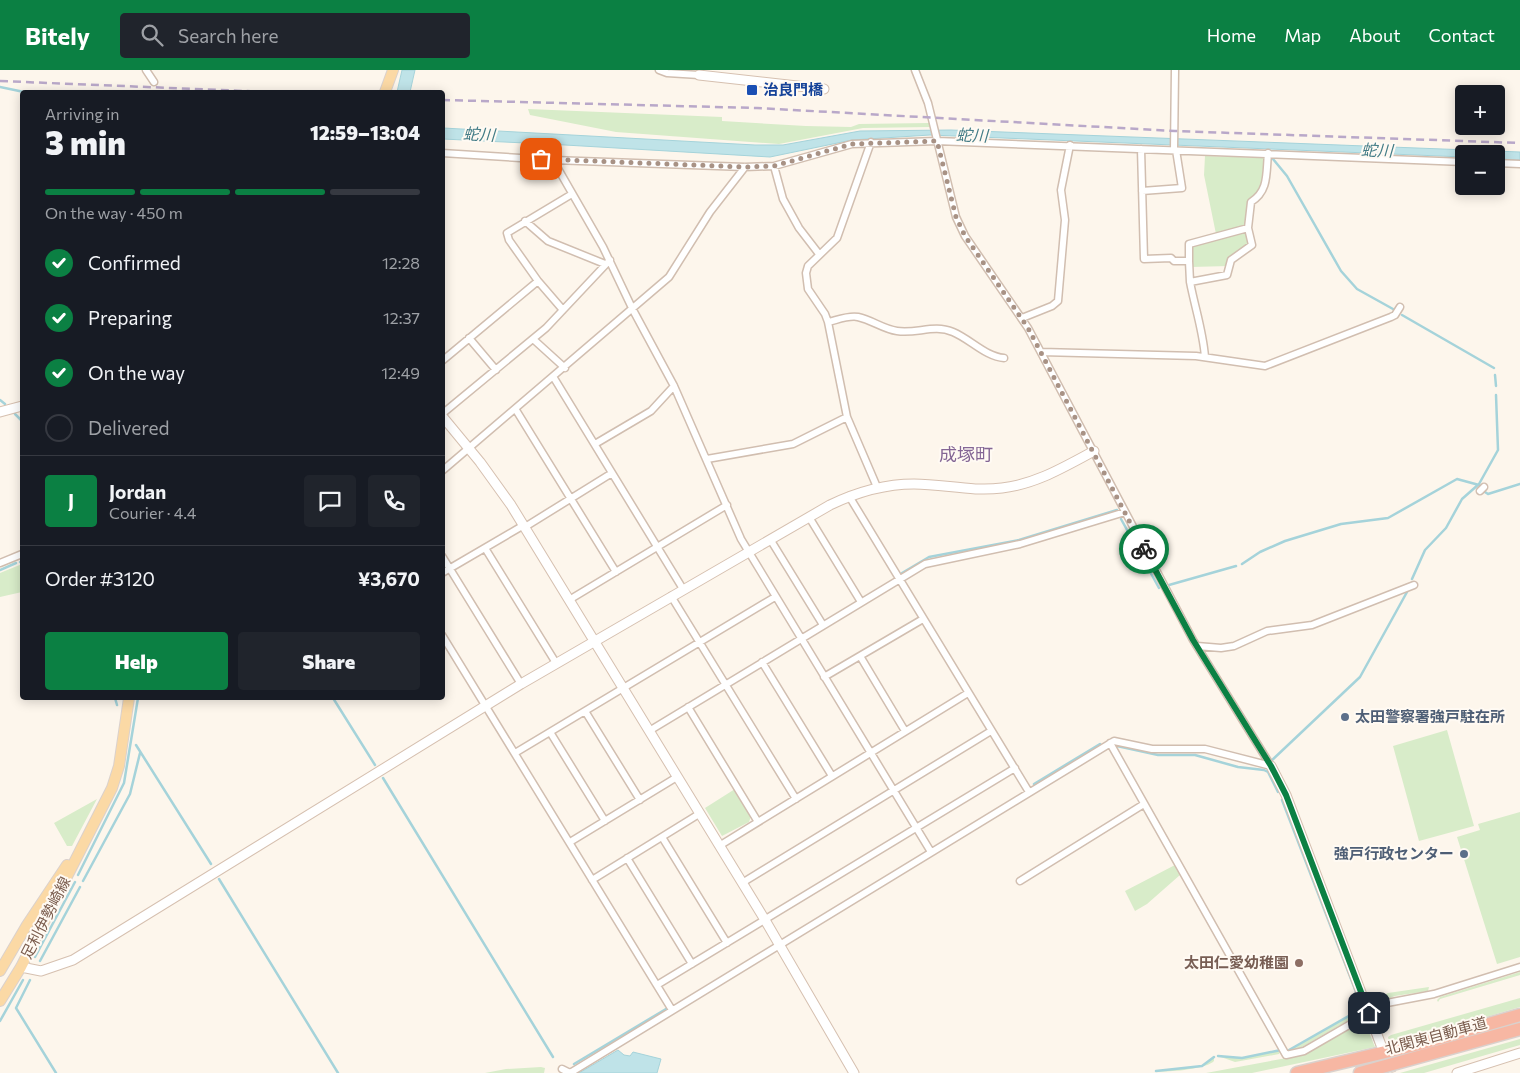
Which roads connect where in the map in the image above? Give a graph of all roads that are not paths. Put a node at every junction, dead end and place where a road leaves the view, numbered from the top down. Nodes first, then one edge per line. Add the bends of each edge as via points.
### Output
1 (146, 70) edge
2 (393, 70) edge
3 (659, 70) edge
4 (915, 70) edge
5 (1175, 70) edge
6 (726, 74) edge
7 (700, 75) joint
8 (154, 82) dead end
9 (824, 89) dead end
10 (387, 90) edge
11 (937, 139) junction
12 (871, 142) junction
13 (1070, 146) junction
14 (1141, 148) junction
15 (1175, 149) junction
16 (445, 153) edge
17 (1268, 153) junction
18 (553, 160) junction
19 (1455, 162) edge
20 (1505, 163) edge
21 (1520, 164) edge
22 (774, 166) junction
23 (745, 167) junction
24 (1142, 191) junction
25 (572, 194) junction
26 (525, 221) junction
27 (1248, 228) junction
28 (819, 254) junction
29 (1189, 261) junction
30 (607, 262) junction
31 (538, 281) junction
32 (1190, 282) junction
33 (1400, 307) dead end
34 (563, 310) junction
35 (633, 310) junction
36 (1022, 318) junction
37 (828, 322) junction
38 (469, 338) junction
39 (533, 340) junction
40 (1041, 352) junction
41 (1205, 357) junction
42 (445, 358) edge
43 (1004, 358) dead end
44 (565, 368) junction
45 (496, 370) junction
46 (554, 378) junction
47 (674, 386) junction
48 (20, 407) edge
49 (516, 410) junction
50 (0, 412) edge
51 (445, 412) edge
52 (847, 417) junction
53 (445, 419) edge
54 (595, 444) junction
55 (469, 449) junction
56 (1094, 452) junction
57 (707, 460) junction
58 (445, 469) edge
59 (612, 473) junction
60 (877, 487) junction
61 (849, 496) junction
62 (570, 498) junction
63 (726, 505) junction
64 (1125, 512) junction
65 (809, 516) junction
66 (524, 526) junction
67 (770, 539) junction
68 (657, 547) junction
69 (485, 548) junction
70 (748, 552) junction
71 (20, 555) edge
72 (445, 561) edge
73 (0, 563) edge
74 (450, 569) junction
75 (445, 572) edge
76 (616, 572) junction
77 (898, 579) junction
78 (1414, 585) dead end
79 (683, 589) junction
80 (671, 596) junction
81 (775, 596) junction
82 (569, 600) junction
83 (861, 602) junction
84 (923, 619) junction
85 (823, 625) junction
86 (801, 638) junction
87 (445, 639) edge
88 (594, 640) junction
89 (700, 642) junction
90 (1197, 646) junction
91 (860, 656) junction
92 (762, 662) junction
93 (556, 663) junction
94 (824, 677) junction
95 (521, 684) junction
96 (726, 684) junction
97 (623, 688) junction
98 (968, 693) junction
99 (129, 700) edge
100 (486, 706) junction
101 (688, 707) junction
102 (585, 711) junction
103 (649, 731) junction
104 (991, 731) junction
105 (550, 732) junction
106 (905, 732) junction
107 (1110, 743) junction
108 (515, 753) junction
109 (870, 753) junction
110 (1271, 766) junction
111 (1014, 768) junction
112 (832, 776) junction
113 (677, 777) junction
114 (893, 790) junction
115 (1029, 792) junction
116 (796, 799) junction
117 (640, 800) junction
118 (1144, 804) junction
119 (699, 814) junction
120 (605, 821) junction
121 (758, 822) junction
122 (916, 828) junction
123 (89, 833) junction
124 (662, 837) junction
125 (570, 842) junction
126 (719, 846) junction
127 (931, 852) junction
128 (627, 858) junction
129 (592, 880) junction
130 (1020, 881) dead end
131 (742, 883) junction
132 (765, 920) junction
133 (727, 943) junction
134 (779, 945) junction
135 (14, 947) junction
136 (692, 964) junction
137 (21, 967) junction
138 (1520, 967) edge
139 (0, 971) edge
140 (0, 977) edge
141 (657, 985) junction
142 (0, 1001) edge
143 (672, 1010) junction
144 (1369, 1013) junction
145 (1520, 1015) edge
146 (1520, 1029) edge
147 (1381, 1044) tunnel mouth
148 (1520, 1053) edge
149 (562, 1069) dead end
150 (570, 1073) edge
151 (854, 1073) edge
152 (1297, 1073) edge
153 (1360, 1073) edge
154 (1456, 1073) edge

1 - 8 street
2 - 10 main road
3 - 7 street
4 - 11 street
5 - 15 street
6 - 7 street
6 - 9 street
11 - 12 street
11 - 13 street
11 - 36 street via 956,217 965,236
12 - 22 street via 846,145
12 - 28 street via 837,238
13 - 14 street
13 - 36 street via 1061,190 1065,220 1058,301
14 - 15 street
14 - 24 street
15 - 17 street
15 - 24 street via 1182,188
16 - 18 street
17 - 19 street
17 - 27 street via 1264,190 1251,202
18 - 23 street
18 - 25 street
20 - 21 street
22 - 23 street
22 - 28 street via 782,199
23 - 35 street via 710,212 669,277
24 - 29 street via 1144,259
25 - 26 street
25 - 30 street
26 - 30 street via 548,241
26 - 31 street via 508,231 507,235
27 - 29 street via 1189,244
27 - 32 street via 1252,245 1231,260 1227,275
28 - 37 street via 808,266 806,281
29 - 32 street
30 - 34 street
30 - 35 street
31 - 34 street
31 - 38 street
32 - 41 street via 1203,333
33 - 41 street via 1391,317 1269,365
34 - 39 street
35 - 44 street
35 - 47 street
36 - 40 street
37 - 43 street via 858,317 898,331 941,328
37 - 52 street
38 - 42 street
38 - 45 street
39 - 44 street
39 - 45 street
40 - 41 street
40 - 56 street
44 - 46 street
45 - 51 street
46 - 49 street
46 - 54 street
47 - 54 street via 651,411
47 - 57 street
48 - 50 street
49 - 55 street
49 - 62 street
52 - 57 street via 793,444
52 - 60 street
53 - 55 street
54 - 59 street
55 - 58 street
55 - 66 street
56 - 60 street via 1043,478 1003,488 963,489 915,484
56 - 64 street
57 - 63 street
59 - 62 street
59 - 68 street
60 - 61 street
61 - 65 street
61 - 77 street
62 - 66 street
62 - 76 street
63 - 68 street
63 - 70 street
64 - 77 street via 1020,544 932,561
64 - 90 street
65 - 67 street
65 - 83 street
66 - 69 street
66 - 82 street
67 - 70 street
67 - 85 street
68 - 76 street
68 - 79 street
69 - 74 street
69 - 93 street
70 - 79 street
70 - 81 street
71 - 73 street
72 - 74 street
74 - 75 street
74 - 95 street
76 - 82 street
77 - 83 street
77 - 84 street
78 - 90 street via 1312,625 1267,631 1234,646
79 - 80 street
80 - 88 street
80 - 89 street
81 - 86 street
81 - 89 street
82 - 88 street
83 - 85 street
84 - 91 street
84 - 98 street
85 - 86 street
86 - 92 street
86 - 94 street
87 - 100 street
88 - 93 street
88 - 97 street
89 - 96 street
89 - 97 street
90 - 110 street
91 - 94 street
91 - 106 street
92 - 96 street
92 - 112 street
93 - 95 street
94 - 109 street
95 - 100 street
96 - 101 street
96 - 116 street
97 - 102 street
97 - 103 street
98 - 104 street
98 - 106 street
99 - 123 main road, 足利伊勢崎線 via 116,778
100 - 108 street
100 - 137 street via 72,960 41,970
101 - 103 street
101 - 121 street
102 - 105 street
102 - 117 street
103 - 113 street
104 - 111 street
104 - 114 street
105 - 108 street
105 - 120 street
106 - 109 street
107 - 110 street via 1114,741 1152,749 1205,749
107 - 115 street
107 - 118 street
108 - 125 street
109 - 112 street
109 - 114 street
110 - 144 street via 1286,795
111 - 115 street
111 - 122 street
112 - 116 street
113 - 117 street
113 - 119 street
114 - 122 street
114 - 131 street
115 - 127 street
116 - 121 street
117 - 120 street
118 - 130 street
118 - 144 street via 1286,1055 1304,1051
119 - 124 street
119 - 126 street
120 - 125 street
121 - 126 street
122 - 127 street
122 - 132 street
123 - 135 main road, 足利伊勢崎線
123 - 137 main road, 足利伊勢崎線
124 - 128 street
124 - 133 street
125 - 129 street
126 - 131 street
127 - 134 street
128 - 129 street
128 - 136 street
129 - 141 street
131 - 132 street
132 - 133 street
132 - 134 street
133 - 136 street
134 - 143 street
134 - 151 street
135 - 137 main road
135 - 139 main road, 足利伊勢崎線
136 - 141 street
137 - 140 main road via 10,968
137 - 142 main road, 足利伊勢崎線
138 - 144 street via 1434,994 1387,1003
141 - 143 street
143 - 150 street
144 - 147 street
145 - 152 highway, 北関東自動車道 via 1411,1047
146 - 153 highway, 北関東自動車道
148 - 154 street
149 - 150 street

